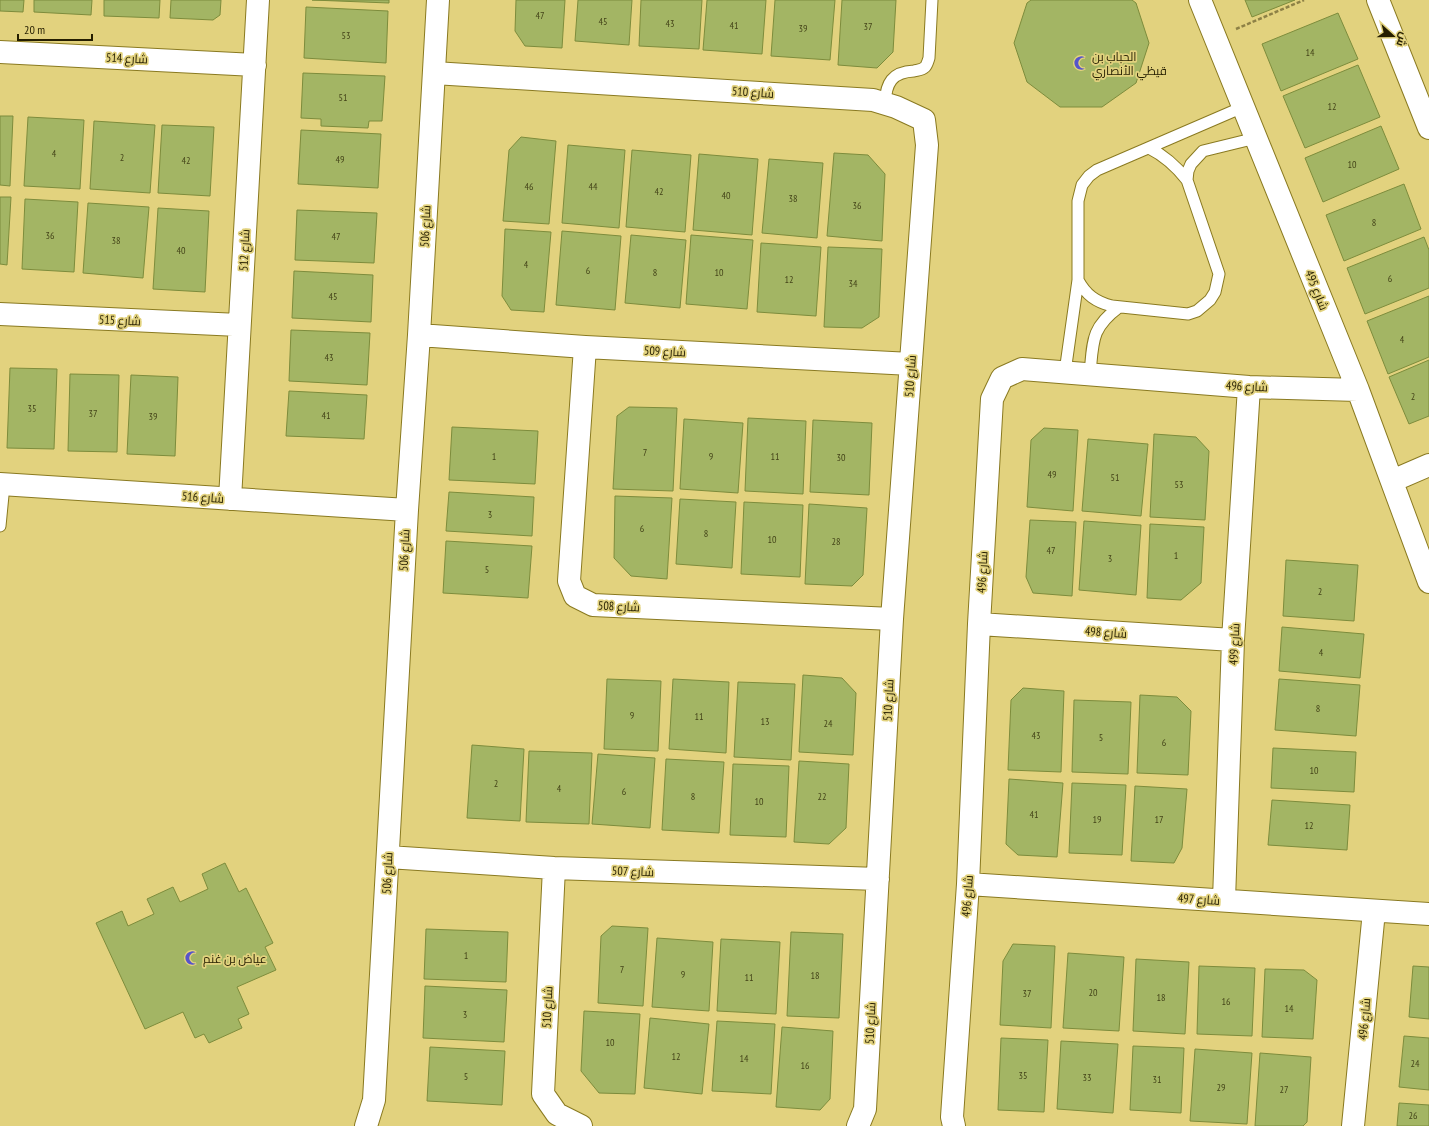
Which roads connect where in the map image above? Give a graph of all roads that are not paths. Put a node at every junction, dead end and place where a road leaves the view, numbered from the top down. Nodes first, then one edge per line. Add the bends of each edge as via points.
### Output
1 (258, 0) edge
2 (438, 0) edge
3 (932, 0) edge
4 (1200, 0) edge
5 (1378, 0) edge
6 (0, 52) edge
7 (255, 65) junction
8 (434, 73) junction
9 (885, 104) junction
10 (1243, 107) junction
11 (1429, 128) edge
12 (1256, 138) junction
13 (1149, 148) junction
14 (1187, 180) junction
15 (1078, 280) junction
16 (1119, 307) junction
17 (0, 314) edge
18 (239, 325) junction
19 (419, 335) junction
20 (586, 347) junction
21 (911, 364) junction
22 (1065, 372) junction
23 (1090, 374) junction
24 (1249, 387) junction
25 (1358, 390) junction
26 (1429, 465) edge
27 (1392, 481) junction
28 (2, 485) edge
29 (230, 499) junction
30 (407, 510) junction
31 (0, 526) edge
32 (1429, 582) edge
33 (892, 618) junction
34 (979, 624) junction
35 (1234, 640) junction
36 (388, 857) junction
37 (554, 868) junction
38 (878, 879) junction
39 (968, 884) junction
40 (1224, 900) junction
41 (1374, 911) junction
42 (1429, 914) edge
43 (374, 1100) junction
44 (366, 1126) edge
45 (382, 1126) edge
46 (581, 1126) edge
47 (858, 1126) edge
48 (954, 1126) edge
49 (1353, 1126) edge

1 - 7 street, شارع 512
2 - 8 street, شارع 506
3 - 9 lane via 929,58 926,67 897,74 885,92
4 - 10 street, شارع 495
5 - 11 street
6 - 7 street, شارع 514
7 - 18 street, شارع 512
8 - 9 street, شارع 510 via 873,100
8 - 19 street, شارع 506
9 - 21 street, شارع 510 via 924,120 927,145
10 - 12 street, شارع 495
10 - 13 lane
12 - 14 lane via 1203,151 1191,164
12 - 25 street, شارع 495
13 - 14 lane via 1172,162
13 - 15 lane via 1097,170 1082,185 1078,202
14 - 16 lane via 1219,274 1215,292 1204,306 1188,314
15 - 16 lane via 1082,288 1095,300
15 - 22 lane
16 - 23 lane via 1099,326 1093,340
17 - 18 street, شارع 515
18 - 29 street, شارع 512
19 - 20 street, شارع 509
19 - 30 street, شارع 506
20 - 21 street, شارع 509
20 - 33 street, شارع 508 via 569,582 576,596 593,605
21 - 33 street, شارع 510
22 - 23 street, شارع 496
22 - 34 street, شارع 496 via 1022,368 1002,378 992,399
23 - 24 street, شارع 496
24 - 25 street, شارع 496
24 - 35 street, شارع 499
25 - 27 street, شارع 495
26 - 27 street
27 - 32 street, شارع 495
28 - 29 street, شارع 516
28 - 31 lane
29 - 30 street, شارع 516
30 - 36 street, شارع 506
33 - 38 street, شارع 510
34 - 35 street, شارع 498
34 - 39 street, شارع 496
35 - 40 street, شارع 499
36 - 37 street, شارع 507
36 - 43 street, شارع 506
37 - 38 street, شارع 507
37 - 46 street, شارع 510 via 543,1094 557,1114
38 - 47 street, شارع 510 via 865,1109
39 - 40 street, شارع 497
39 - 48 street, شارع 496 via 952,1118
40 - 41 street, شارع 497
41 - 42 street, شارع 497
41 - 49 street, شارع 496
43 - 44 street, شارع 506
43 - 45 street, شارع 506

